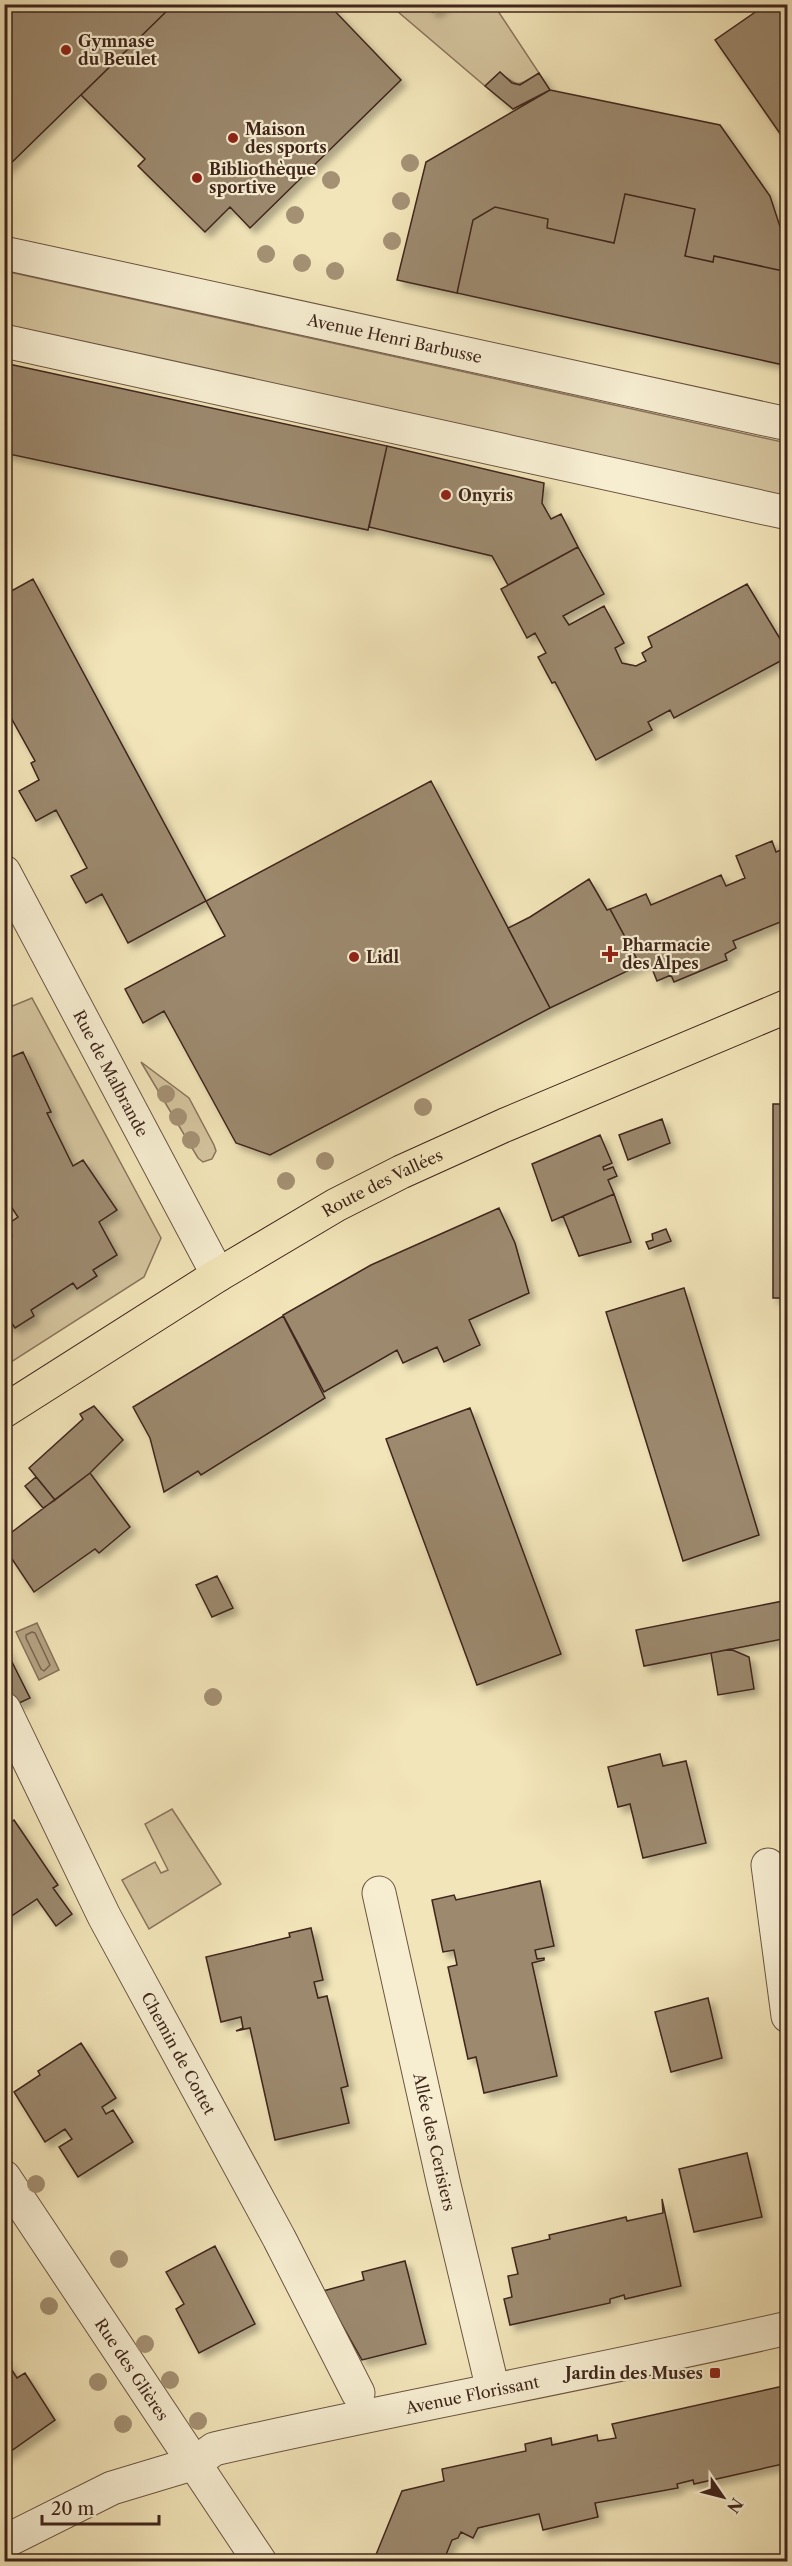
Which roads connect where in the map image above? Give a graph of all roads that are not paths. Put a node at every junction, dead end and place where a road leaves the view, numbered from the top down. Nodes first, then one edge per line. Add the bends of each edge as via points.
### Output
1 (4, 253) edge
2 (4, 341) edge
3 (788, 424) edge
4 (788, 513) edge
5 (4, 872) edge
6 (788, 1006) edge
7 (218, 1275) junction
8 (4, 1411) edge
9 (4, 1709) edge
10 (768, 1865) dead end
11 (379, 1893) dead end
12 (788, 2016) edge
13 (4, 2177) edge
14 (788, 2328) edge
15 (493, 2390) junction
16 (358, 2393) dead end
17 (195, 2463) junction
18 (4, 2542) edge
19 (260, 2562) edge

1 - 3 street, Avenue Henri Barbusse
2 - 4 street
5 - 7 street, Rue de Malbrande
6 - 7 main road, Route des Vallées via 401,1172 336,1205
7 - 8 main road, Route des Vallées
9 - 16 street, Chemin de Cottet via 90,1890 284,2247
10 - 12 street
11 - 15 street, Allée des Cerisiers
13 - 17 street, Rue des Glières
14 - 15 street, Avenue Florissant
15 - 17 street, Avenue Florissant via 214,2449
17 - 18 street, Avenue Florissant via 112,2488
17 - 19 street, Rue des Glières

